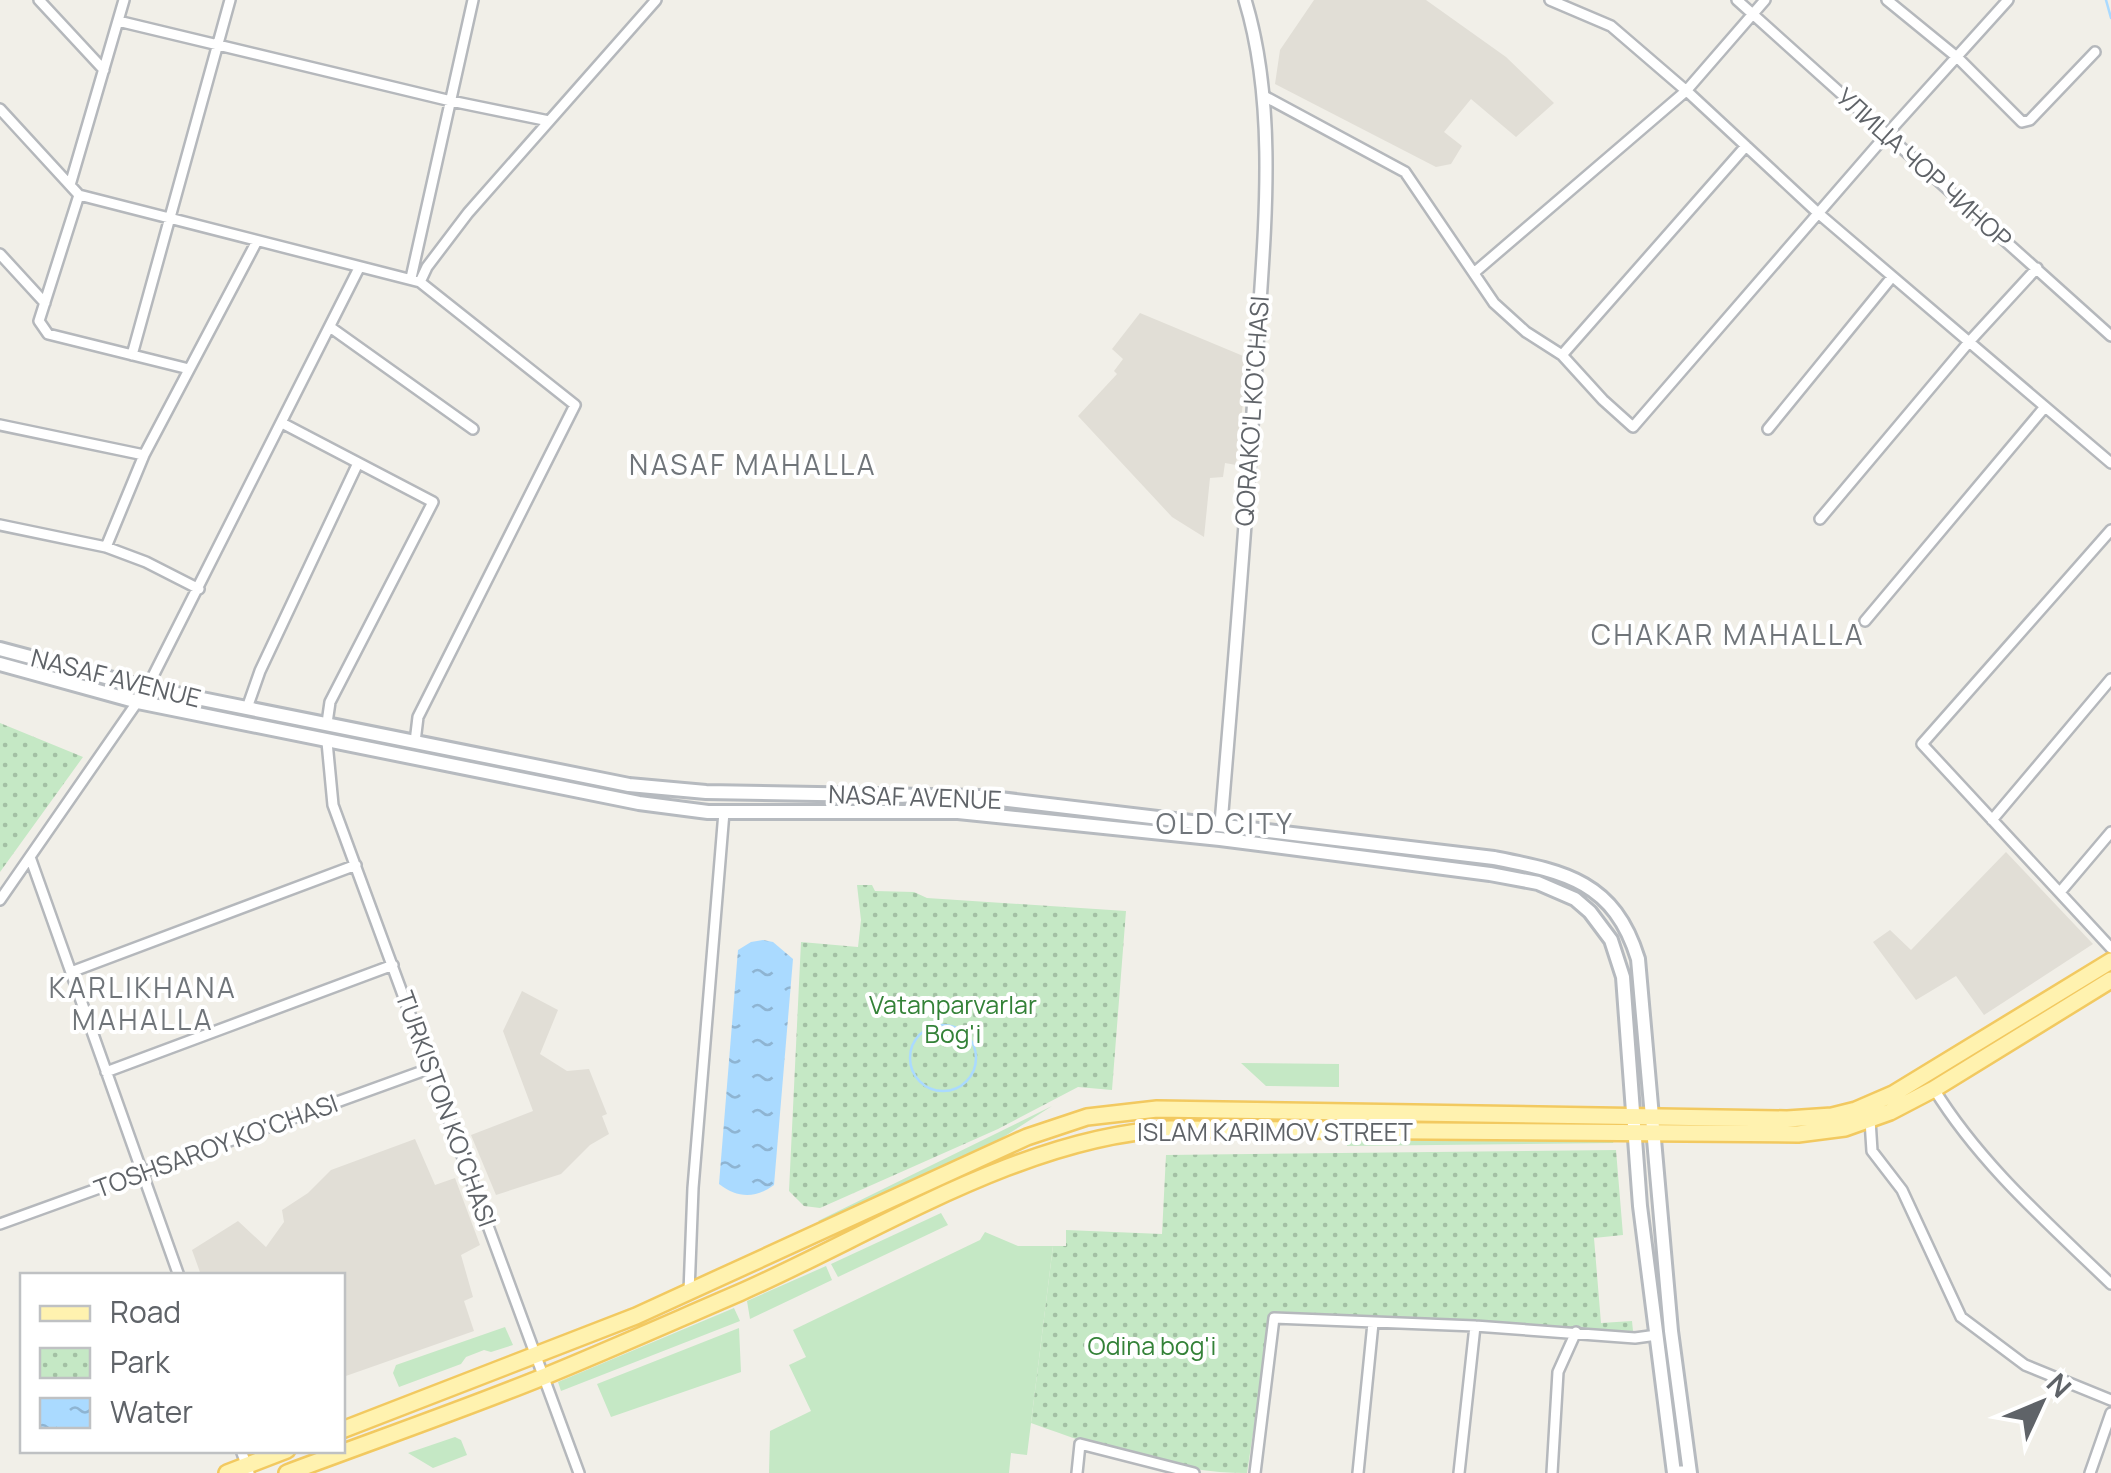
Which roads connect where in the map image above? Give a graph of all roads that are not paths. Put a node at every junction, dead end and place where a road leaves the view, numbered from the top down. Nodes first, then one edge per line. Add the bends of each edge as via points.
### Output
1 (40, 0) edge
2 (124, 0) edge
3 (230, 0) edge
4 (473, 0) edge
5 (656, 0) edge
6 (1247, 0) edge
7 (1550, 0) edge
8 (1737, 0) edge
9 (1765, 0) edge
10 (1887, 0) edge
11 (2008, 0) edge
12 (1753, 13) junction
13 (118, 21) junction
14 (216, 45) junction
15 (2095, 52) dead end
16 (1958, 58) junction
17 (104, 70) junction
18 (1686, 91) junction
19 (1264, 96) junction
20 (451, 101) junction
21 (0, 109) edge
22 (549, 121) junction
23 (1887, 134) junction
24 (1746, 146) junction
25 (70, 185) junction
26 (79, 195) junction
27 (1818, 213) junction
28 (167, 218) junction
29 (258, 241) junction
30 (0, 254) edge
31 (359, 268) junction
32 (2037, 268) junction
33 (1475, 272) junction
34 (1892, 277) junction
35 (416, 280) junction
36 (45, 303) junction
37 (330, 327) junction
38 (2111, 336) edge
39 (1969, 342) junction
40 (132, 355) junction
41 (1562, 355) junction
42 (189, 370) junction
43 (2044, 408) junction
44 (282, 423) junction
45 (0, 425) edge
46 (473, 429) dead end
47 (1768, 429) dead end
48 (144, 455) junction
49 (358, 463) junction
50 (2111, 464) edge
51 (1820, 519) dead end
52 (0, 525) edge
53 (2111, 530) edge
54 (106, 547) junction
55 (198, 589) junction
56 (1865, 620) dead end
57 (0, 649) edge
58 (0, 664) edge
59 (2111, 679) edge
60 (148, 688) junction
61 (138, 702) junction
62 (247, 708) junction
63 (326, 723) junction
64 (326, 742) junction
65 (414, 742) junction
66 (724, 812) junction
67 (1992, 820) junction
68 (1221, 824) junction
69 (2111, 832) edge
70 (1220, 839) junction
71 (1427, 850) junction
72 (30, 857) junction
73 (356, 866) junction
74 (1425, 866) junction
75 (2060, 891) junction
76 (0, 900) edge
77 (2111, 948) edge
78 (2111, 961) edge
79 (393, 965) junction
80 (70, 972) junction
81 (2111, 980) edge
82 (432, 1068) junction
83 (106, 1072) junction
84 (1934, 1089) junction
85 (1633, 1116) junction
86 (1652, 1116) junction
87 (1870, 1120) junction
88 (1654, 1133) junction
89 (1636, 1134) junction
90 (142, 1172) junction
91 (919, 1186) junction
92 (926, 1204) junction
93 (0, 1224) edge
94 (178, 1273) edge
95 (2111, 1284) edge
96 (689, 1292) junction
97 (1373, 1323) junction
98 (1475, 1326) junction
99 (1576, 1332) junction
100 (1656, 1335) junction
101 (538, 1356) junction
102 (546, 1376) junction
103 (2111, 1400) edge
104 (2111, 1413) edge
105 (345, 1429) edge
106 (345, 1451) edge
107 (277, 1453) edge
108 (340, 1453) edge
109 (245, 1463) edge
110 (1162, 1469) edge
111 (1690, 1472) edge
112 (227, 1473) edge
113 (286, 1473) edge
114 (579, 1473) edge
115 (1077, 1473) edge
116 (1194, 1473) edge
117 (1255, 1473) edge
118 (1358, 1473) edge
119 (1460, 1473) edge
120 (1552, 1473) edge
121 (1674, 1473) edge
122 (2090, 1473) edge

1 - 17 street
2 - 13 street
3 - 14 street
4 - 20 street
5 - 22 street
6 - 19 street, QORAKO'L KO'CHASI
7 - 18 street via 1611,26
8 - 12 street, УЛИЦА ЧОР ЧИНОР
9 - 12 street
10 - 16 street
11 - 16 street
12 - 18 street
12 - 23 street, УЛИЦА ЧОР ЧИНОР
13 - 14 street
13 - 17 street
14 - 20 street
14 - 28 street
15 - 16 street via 2022,122
16 - 23 street
17 - 25 street
18 - 24 street
18 - 33 street
19 - 33 street via 1405,172
19 - 68 street, QORAKO'L KO'CHASI via 1257,383
20 - 22 street
20 - 35 street
21 - 25 street
22 - 35 street
23 - 27 street
23 - 32 street, УЛИЦА ЧОР ЧИНОР
24 - 27 street
24 - 41 street
25 - 26 street
26 - 28 street
26 - 36 street
27 - 34 street
27 - 41 street via 1633,427
28 - 29 street
28 - 40 street
29 - 31 street
29 - 42 street
30 - 36 street
31 - 35 street
31 - 37 street
32 - 38 street, УЛИЦА ЧОР ЧИНОР
32 - 39 street
33 - 41 street via 1494,303
34 - 39 street
34 - 47 street
35 - 65 street via 575,404 418,718
36 - 40 street via 40,321 48,334
37 - 44 street
37 - 46 street
39 - 43 street
39 - 51 street
40 - 42 street
42 - 48 street
43 - 50 street
43 - 56 street
44 - 49 street
44 - 55 street
45 - 48 street
48 - 54 street
49 - 62 street
49 - 63 street via 433,502 330,702
52 - 54 street
53 - 67 street via 1922,744
54 - 55 street
55 - 60 street
57 - 60 main road, NASAF AVENUE
58 - 61 main road, NASAF AVENUE
59 - 67 street
60 - 61 street
60 - 62 main road, NASAF AVENUE
61 - 64 main road, NASAF AVENUE
61 - 72 street
62 - 63 main road, NASAF AVENUE
63 - 65 main road, NASAF AVENUE
64 - 66 main road, NASAF AVENUE via 639,803
64 - 73 street, TURKISTON KO'CHASI via 333,805
65 - 68 main road, NASAF AVENUE via 629,785 983,797
66 - 70 main road, NASAF AVENUE via 958,812
66 - 96 street
67 - 75 street
68 - 70 street
68 - 71 main road, NASAF AVENUE
69 - 75 street
70 - 74 main road, NASAF AVENUE
71 - 74 main road
71 - 86 main road, NASAF AVENUE via 1563,872 1613,910 1638,959
72 - 76 street
72 - 80 street
73 - 79 street, TURKISTON KO'CHASI
73 - 80 street
74 - 85 main road, NASAF AVENUE via 1538,883 1574,899 1603,927 1622,977
75 - 77 street
78 - 86 main road, ISLAM KARIMOV STREET via 1921,1080 1856,1110 1787,1119
79 - 82 street, TURKISTON KO'CHASI
79 - 83 street
80 - 83 street
81 - 84 main road, ISLAM KARIMOV STREET
82 - 90 street, TOSHSAROY KO'CHASI
82 - 101 street, TURKISTON KO'CHASI
83 - 90 street
84 - 87 main road, ISLAM KARIMOV STREET
84 - 95 street via 1994,1170
85 - 86 main road, ISLAM KARIMOV STREET
85 - 89 main road, NASAF AVENUE
85 - 91 main road, ISLAM KARIMOV STREET via 1120,1111 1027,1137
86 - 88 main road, NASAF AVENUE
87 - 88 main road, ISLAM KARIMOV STREET via 1798,1134
87 - 103 street via 1872,1151 1902,1190 1961,1317 2026,1364
88 - 89 main road, ISLAM KARIMOV STREET
88 - 111 main road, NASAF AVENUE
89 - 92 main road, ISLAM KARIMOV STREET via 1137,1130 1018,1164
89 - 100 main road, NASAF AVENUE
90 - 93 street, TOSHSAROY KO'CHASI
90 - 94 street
91 - 92 main road
91 - 96 main road, ISLAM KARIMOV STREET
92 - 102 main road, ISLAM KARIMOV STREET
96 - 101 main road, ISLAM KARIMOV STREET
97 - 98 street
97 - 117 street via 1274,1318
97 - 118 street
98 - 99 street
98 - 119 street
99 - 100 street
99 - 120 street via 1558,1372
100 - 121 main road, NASAF AVENUE
101 - 102 street, TURKISTON KO'CHASI
101 - 105 main road, ISLAM KARIMOV STREET
102 - 106 main road, ISLAM KARIMOV STREET
102 - 114 street, TURKISTON KO'CHASI
104 - 122 street
107 - 109 main road
108 - 113 main road, ISLAM KARIMOV STREET
109 - 112 main road
110 - 115 street via 1080,1444
110 - 116 street
111 - 121 main road

